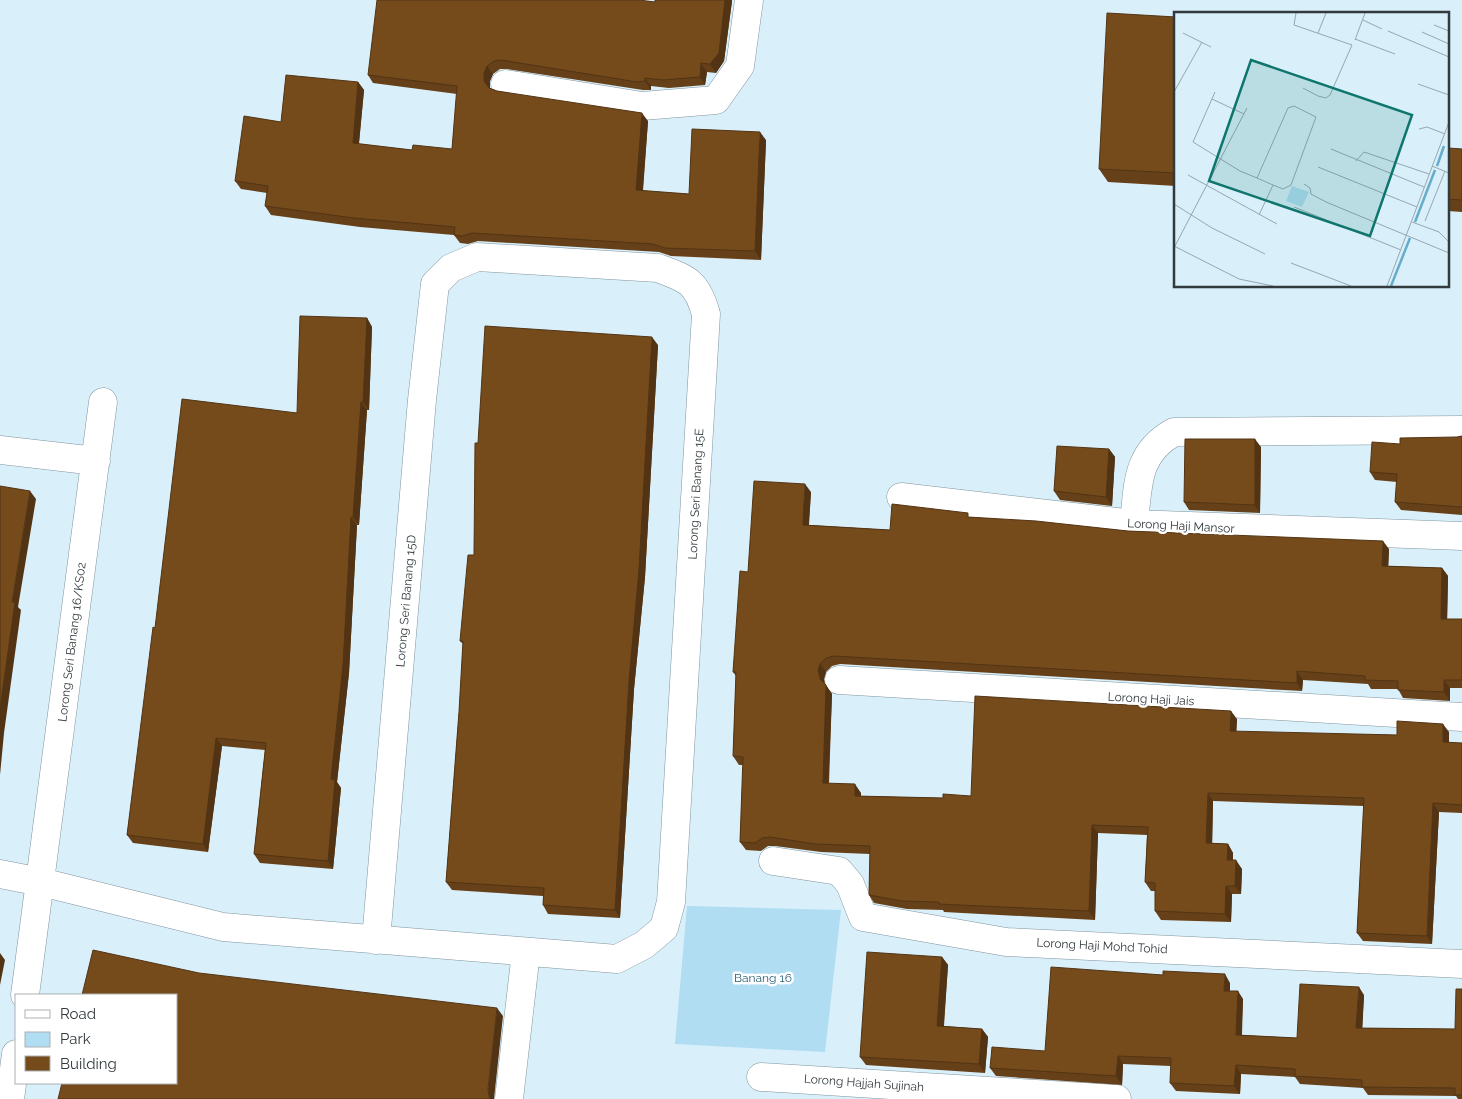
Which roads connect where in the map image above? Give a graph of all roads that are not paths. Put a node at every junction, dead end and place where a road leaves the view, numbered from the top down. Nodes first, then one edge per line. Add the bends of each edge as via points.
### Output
1 (749, 0) edge
2 (505, 84) dead end
3 (451, 268) joint
4 (103, 402) dead end
5 (1462, 430) edge
6 (0, 450) edge
7 (96, 461) junction
8 (901, 496) dead end
9 (1134, 524) junction
10 (1462, 536) edge
11 (839, 680) dead end
12 (1462, 717) edge
13 (773, 861) dead end
14 (0, 874) edge
15 (41, 882) junction
16 (376, 940) junction
17 (526, 952) junction
18 (1462, 964) edge
19 (25, 994) edge
20 (15, 1062) edge
21 (761, 1077) dead end
22 (10, 1099) edge
23 (510, 1099) edge
24 (1117, 1099) edge

1 - 2 street via 740,66 716,100 642,106
3 - 16 street, Lorong Seri Banang 15D via 435,284 422,400
3 - 17 street, Lorong Seri Banang 15E via 477,257 658,268 686,278 700,293 706,314 672,902 664,928 644,945 617,959
4 - 7 street, Lorong Seri Banang 16/KS02
5 - 9 street via 1174,432 1158,441 1144,460 1137,488
6 - 7 street
7 - 15 street, Lorong Seri Banang 16/KS02
8 - 9 street, Lorong Haji Mansor
9 - 10 street, Lorong Haji Mansor
11 - 12 street, Lorong Haji Jais
13 - 18 street, Lorong Haji Mohd Tohid via 839,871 850,884 862,917 1006,942
14 - 15 street, Lorong Seri Banang 15E
15 - 16 street, Lorong Seri Banang 15E via 223,928
15 - 19 street, Lorong Seri Banang 16/KS02
16 - 17 street, Lorong Seri Banang 15E
17 - 23 street
20 - 22 street
21 - 24 street, Lorong Hajjah Sujinah

